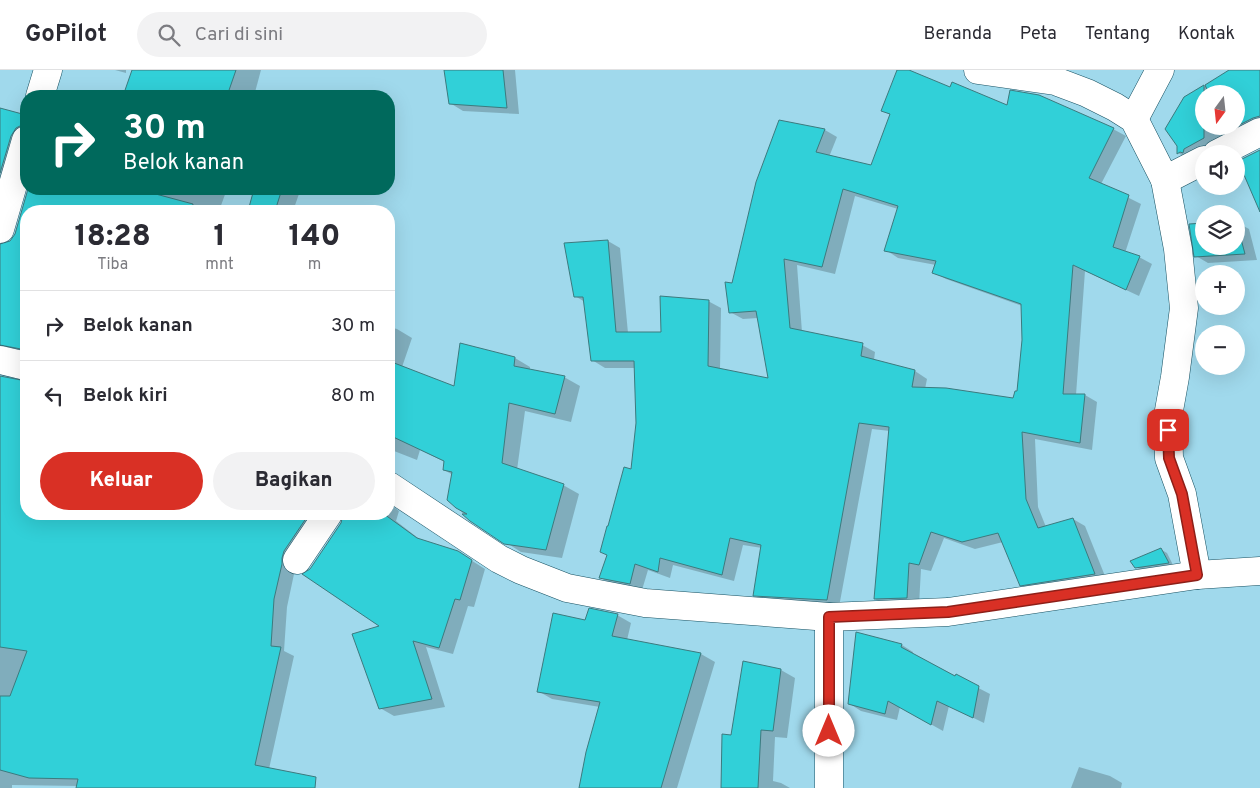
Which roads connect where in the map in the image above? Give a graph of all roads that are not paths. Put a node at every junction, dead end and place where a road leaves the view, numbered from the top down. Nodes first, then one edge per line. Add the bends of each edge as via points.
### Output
1 (48, 70) edge
2 (978, 70) edge
3 (1160, 70) edge
4 (42, 90) edge
5 (1134, 119) junction
6 (1260, 132) edge
7 (1235, 145) edge
8 (20, 161) edge
9 (1195, 165) edge
10 (1165, 180) junction
11 (0, 229) edge
12 (0, 360) edge
13 (20, 365) edge
14 (395, 490) edge
15 (324, 520) edge
16 (297, 560) dead end
17 (1260, 571) edge
18 (1197, 575) junction
19 (829, 617) junction
20 (829, 788) edge

1 - 4 street
2 - 5 street via 1055,81 1088,92
3 - 5 street
5 - 10 street
6 - 7 street
8 - 11 street
9 - 10 street
10 - 18 street via 1178,249 1184,308 1168,416 1169,458 1182,494
12 - 13 street
14 - 19 street via 498,559 567,588 645,603
15 - 16 street
17 - 18 street
18 - 19 street via 948,612
19 - 20 street

